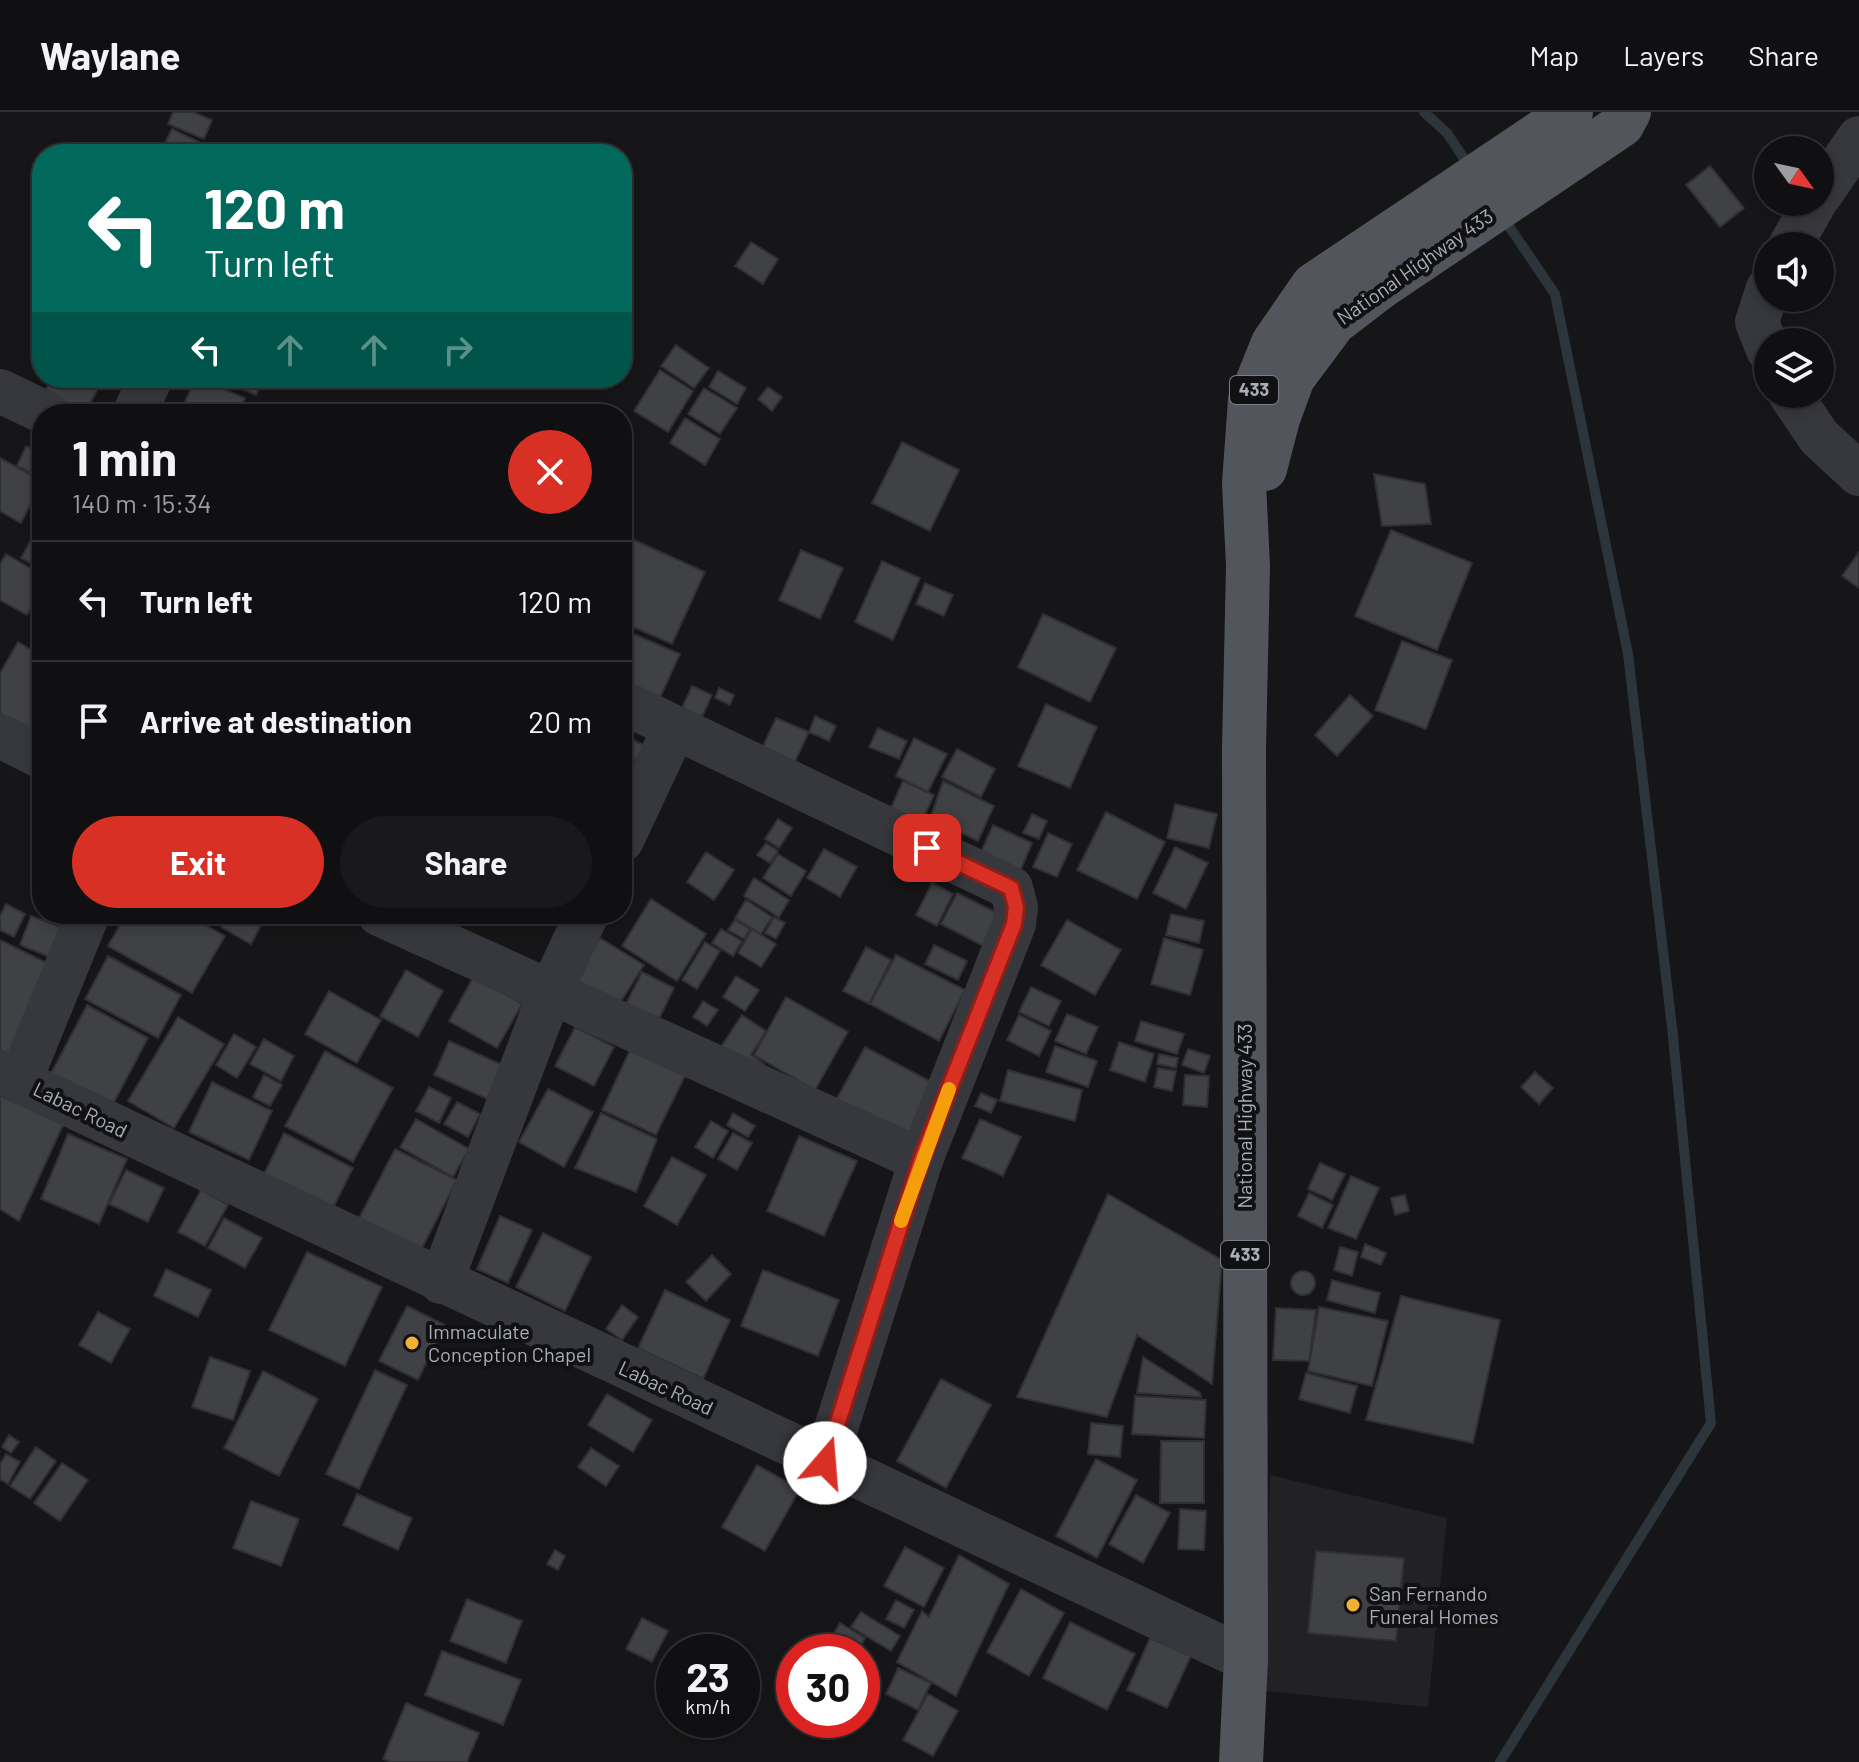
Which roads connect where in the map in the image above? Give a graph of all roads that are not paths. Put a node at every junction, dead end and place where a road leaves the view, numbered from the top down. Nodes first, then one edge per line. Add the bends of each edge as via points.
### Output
1 (1571, 112) edge
2 (1625, 118) edge
3 (1859, 138) edge
4 (1834, 175) edge
5 (1370, 270) junction
6 (0, 391) edge
7 (32, 406) edge
8 (1799, 408) edge
9 (1859, 474) edge
10 (632, 707) edge
11 (674, 729) junction
12 (0, 736) edge
13 (32, 752) edge
14 (632, 819) edge
15 (83, 924) edge
16 (401, 924) edge
17 (582, 924) edge
18 (550, 993) junction
19 (10, 1076) edge
20 (921, 1160) junction
21 (441, 1282) junction
22 (825, 1463) junction
23 (1246, 1659) junction
24 (1241, 1762) edge

1 - 5 main road, National Highway 433 / 433
2 - 5 main road, National Highway 433 / 433
3 - 4 street
5 - 23 main road, National Highway 433 / 433 via 1293,378 1261,483 1248,566
6 - 7 street
8 - 9 street via 1819,437
10 - 11 street
11 - 14 street
11 - 20 street via 1011,888 1014,924
12 - 13 street
15 - 19 street
16 - 18 street
17 - 18 street
18 - 20 street
18 - 21 street
19 - 21 street, Labac Road
20 - 22 street
21 - 22 street, Labac Road
22 - 23 street, Labac Road
23 - 24 main road, National Highway 433 / 433

